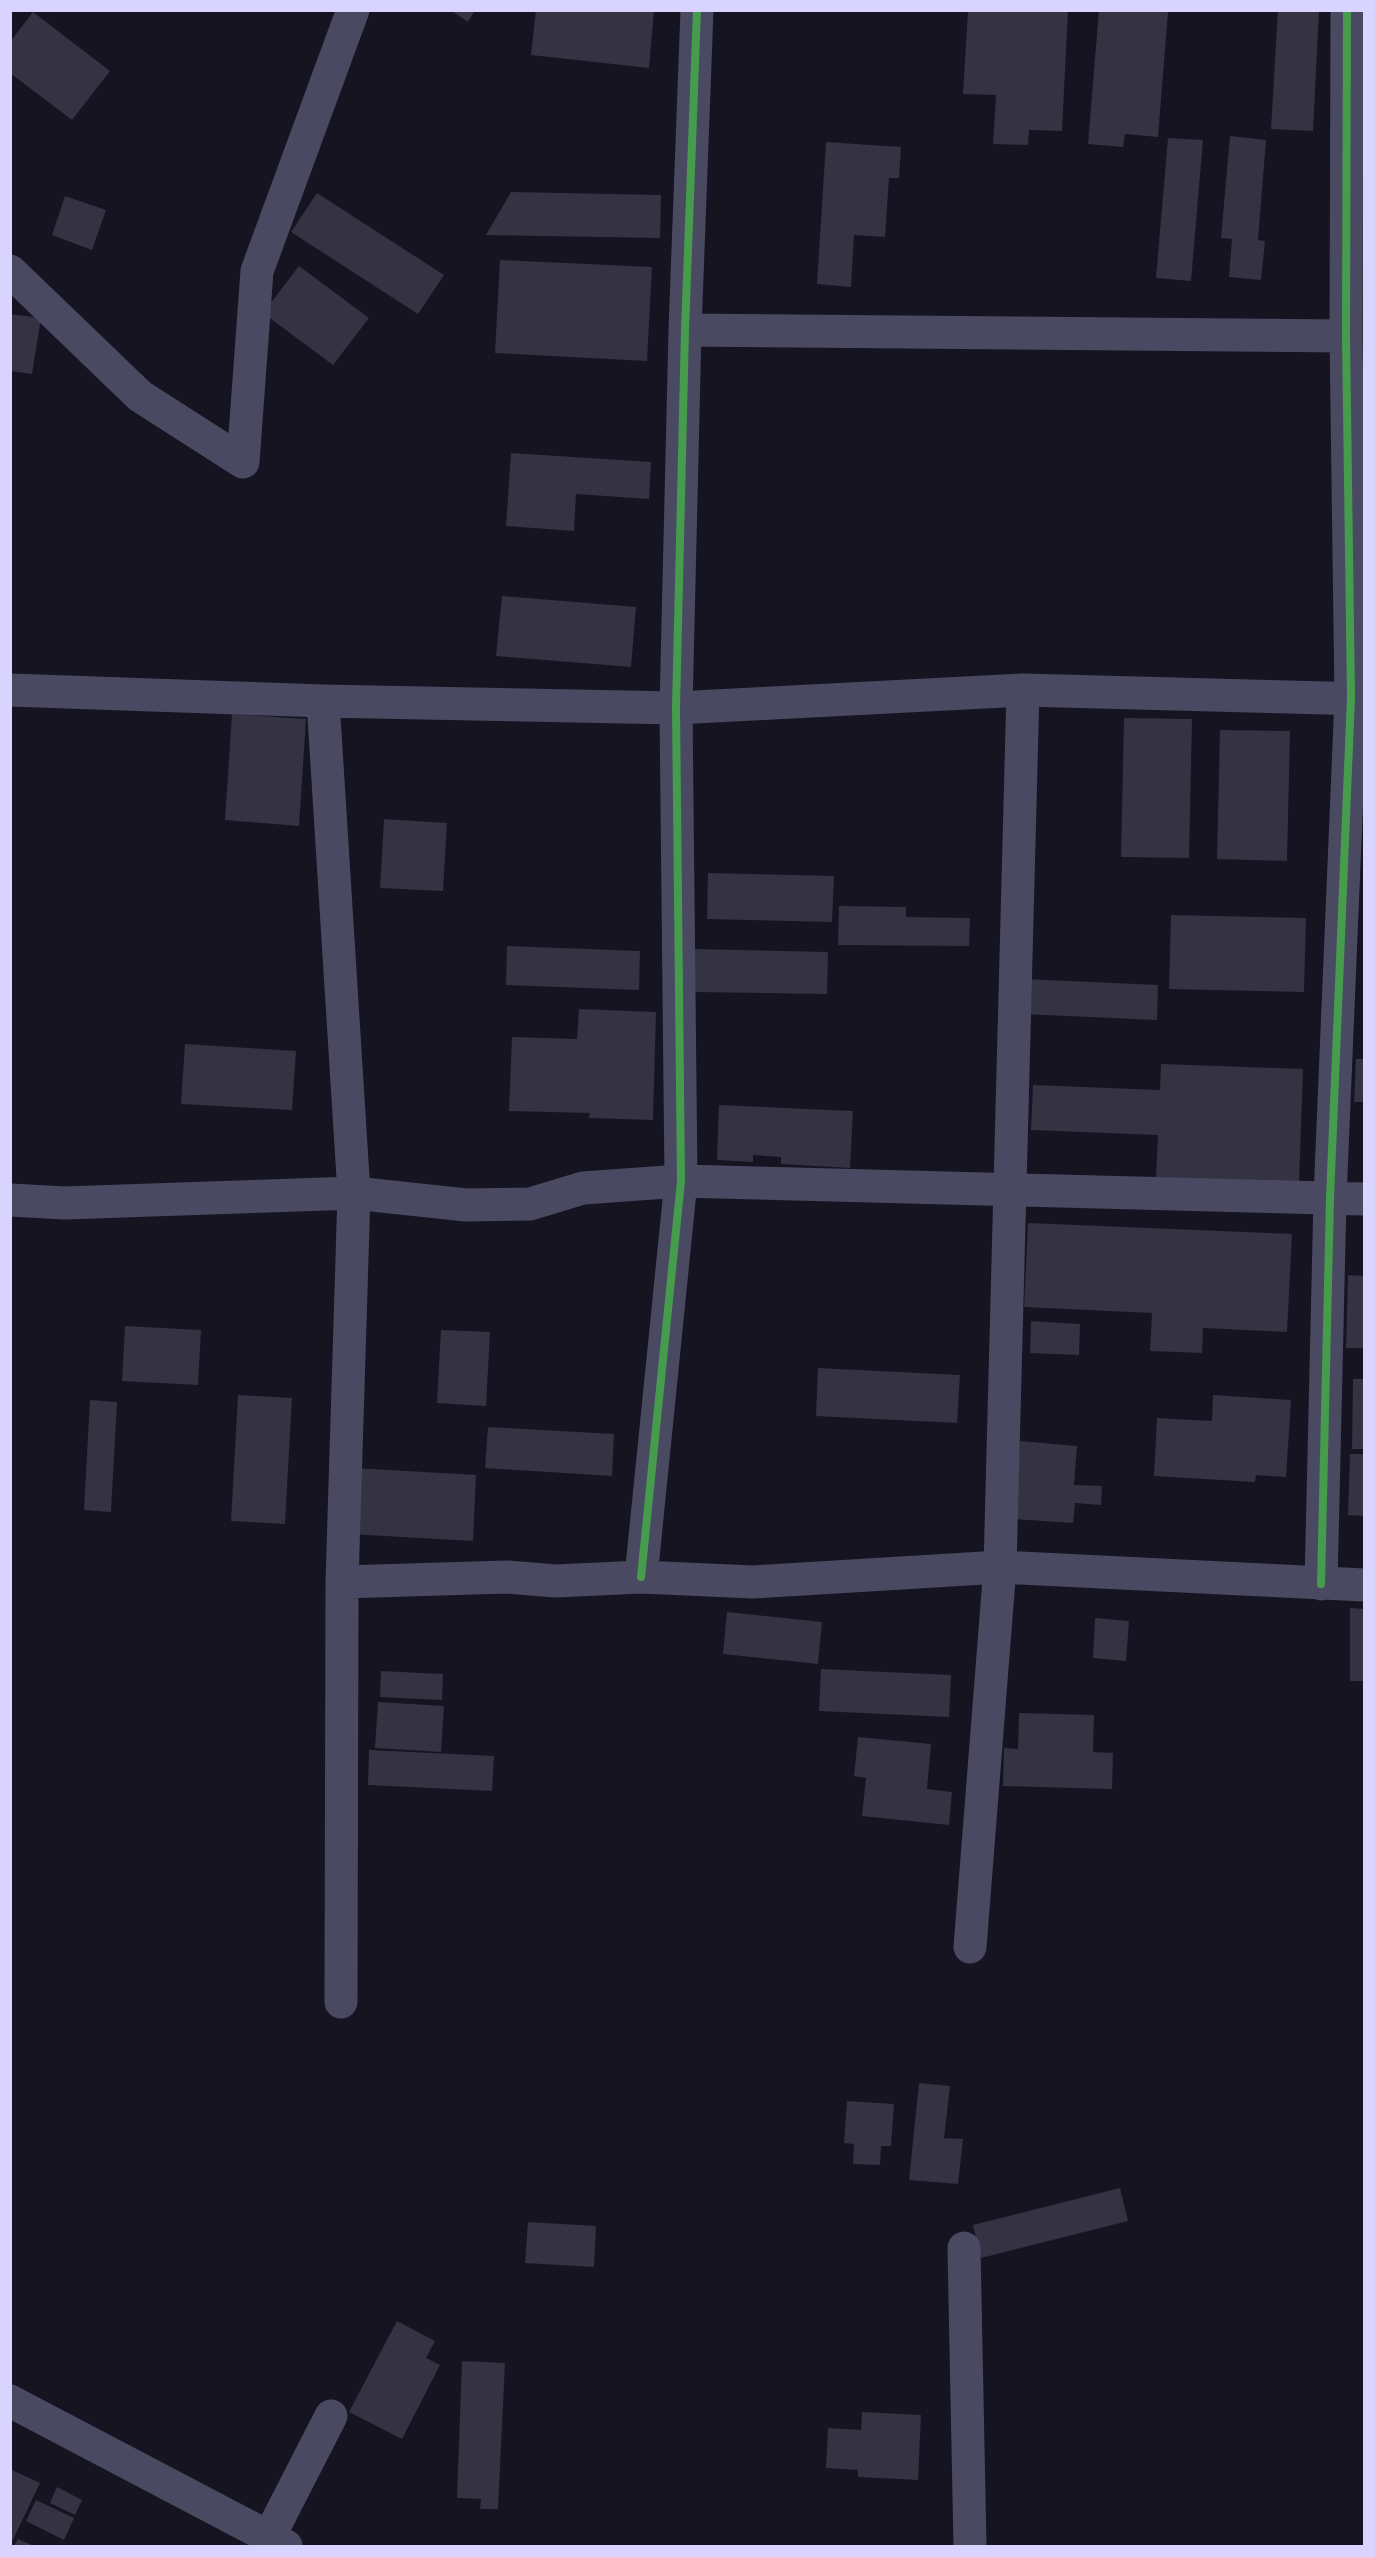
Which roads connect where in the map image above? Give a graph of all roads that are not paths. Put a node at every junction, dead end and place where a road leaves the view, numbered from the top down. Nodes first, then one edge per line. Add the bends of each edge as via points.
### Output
1 (353, 10) edge
2 (697, 10) edge
3 (1347, 10) edge
4 (10, 271) edge
5 (685, 330) junction
6 (1346, 336) junction
7 (10, 690) edge
8 (1023, 690) junction
9 (1358, 698) edge
10 (323, 701) junction
11 (676, 708) junction
12 (681, 1181) junction
13 (1009, 1191) junction
14 (354, 1193) junction
15 (1330, 1198) junction
16 (1365, 1199) edge
17 (10, 1200) edge
18 (1000, 1567) junction
19 (641, 1577) junction
20 (342, 1582) junction
21 (1321, 1584) junction
22 (1365, 1585) edge
23 (969, 1947) dead end
24 (341, 2002) dead end
25 (964, 2248) dead end
26 (10, 2401) edge
27 (331, 2416) dead end
28 (277, 2542) edge
29 (970, 2547) edge

1 - 4 street via 257,271 243,462 140,396
2 - 5 street
3 - 6 street
5 - 6 street
5 - 11 street
6 - 9 street
7 - 10 street
8 - 9 street
8 - 11 street
8 - 13 street
9 - 15 street
10 - 11 street
10 - 14 street
11 - 12 street
12 - 13 street
12 - 14 street via 583,1188 530,1204 466,1205
12 - 19 street
13 - 15 street
13 - 18 street
14 - 17 street via 65,1203
14 - 20 street
15 - 16 street
15 - 21 street
18 - 19 street via 753,1582
18 - 21 street
18 - 23 street
19 - 20 street
20 - 24 street
21 - 22 street
25 - 29 street
26 - 28 street
27 - 28 street

